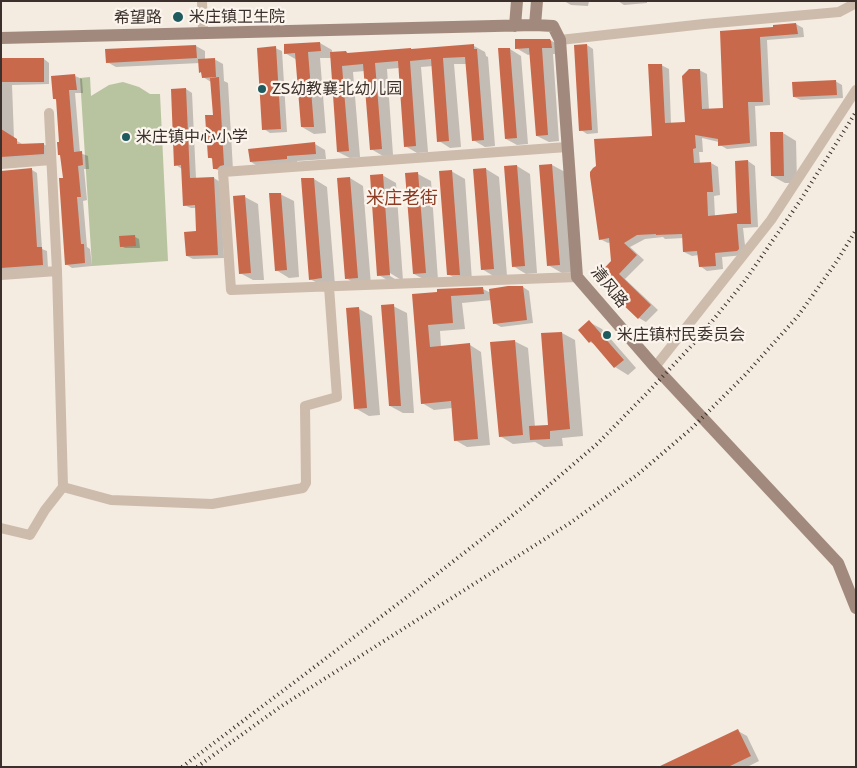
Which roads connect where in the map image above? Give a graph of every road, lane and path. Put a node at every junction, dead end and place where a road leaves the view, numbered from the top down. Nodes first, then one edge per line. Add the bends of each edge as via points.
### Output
1 (202, 1) edge
2 (517, 1) edge
3 (537, 1) edge
4 (856, 3) edge
5 (535, 25) junction
6 (516, 26) junction
7 (203, 33) junction
8 (1, 38) edge
9 (560, 40) junction
10 (856, 90) edge
11 (49, 114) dead end
12 (567, 147) junction
13 (52, 160) junction
14 (1, 164) edge
15 (57, 271) junction
16 (1, 275) edge
17 (577, 277) junction
18 (329, 287) junction
19 (655, 367) junction
20 (63, 487) junction
21 (1, 528) edge
22 (856, 608) edge

1 - 7 street
2 - 6 main road
3 - 5 main road
4 - 9 street via 840,12
5 - 6 main road
5 - 9 main road via 553,26
6 - 7 main road, 希望路
7 - 8 main road, 希望路
9 - 12 main road, 清风路
10 - 19 street via 771,220
11 - 13 street
12 - 17 main road, 清风路
12 - 18 street via 223,172 231,290
13 - 14 street
13 - 15 street
15 - 16 street
15 - 20 street
17 - 18 street
17 - 19 main road, 清风路
18 - 20 street via 337,397 305,406 306,483 303,488 212,504 111,500
19 - 22 main road, 清风路 via 838,563
20 - 21 street via 30,535

